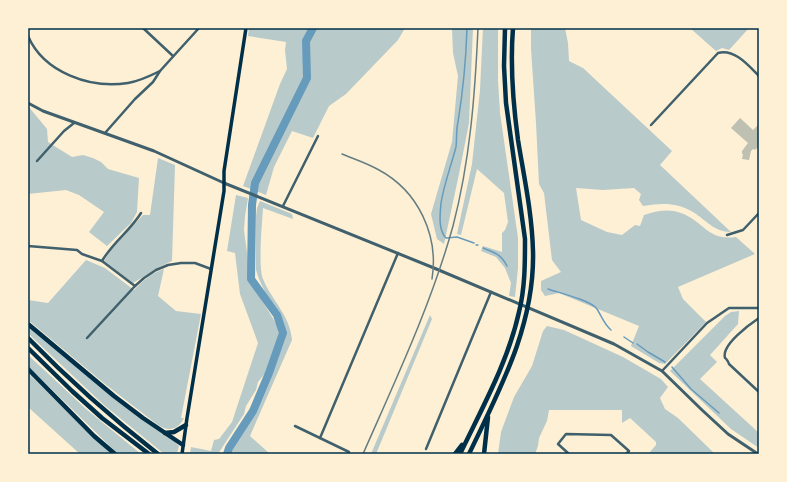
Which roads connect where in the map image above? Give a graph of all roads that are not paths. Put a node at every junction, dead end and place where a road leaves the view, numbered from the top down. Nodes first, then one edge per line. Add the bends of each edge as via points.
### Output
1 (143, 28) edge
2 (199, 28) edge
3 (246, 28) edge
4 (505, 28) edge
5 (513, 28) edge
6 (28, 36) edge
7 (173, 56) junction
8 (160, 71) junction
9 (759, 76) edge
10 (28, 103) edge
11 (74, 123) junction
12 (651, 125) dead end
13 (105, 134) junction
14 (318, 136) dead end
15 (37, 161) dead end
16 (224, 182) junction
17 (283, 206) junction
18 (141, 212) dead end
19 (759, 212) edge
20 (728, 235) dead end
21 (28, 246) edge
22 (398, 253) junction
23 (102, 261) junction
24 (212, 270) junction
25 (135, 286) junction
26 (491, 292) junction
27 (759, 308) edge
28 (759, 318) edge
29 (28, 324) edge
30 (28, 338) edge
31 (87, 338) dead end
32 (28, 348) edge
33 (28, 369) edge
34 (662, 371) junction
35 (759, 392) edge
36 (489, 414) junction
37 (186, 425) junction
38 (295, 426) dead end
39 (165, 433) junction
40 (320, 438) junction
41 (467, 439) junction
42 (183, 445) junction
43 (426, 449) dead end
44 (349, 452) dead end
45 (115, 454) edge
46 (149, 454) edge
47 (158, 454) edge
48 (182, 454) edge
49 (455, 454) edge
50 (460, 454) edge
51 (470, 454) edge
52 (484, 454) edge
53 (570, 454) edge
54 (626, 454) edge
55 (758, 454) edge

1 - 7 street
2 - 7 street
3 - 16 main road
4 - 41 highway via 506,103 524,225 524,280 515,328 504,362
5 - 36 highway via 514,104 531,225 532,280 523,330
6 - 8 street via 42,57 58,69 91,82 109,85 129,83
7 - 8 street
8 - 13 street
9 - 12 street via 738,57 723,51 718,53
10 - 11 street
11 - 13 street
11 - 15 street via 64,130
13 - 16 street via 154,151
14 - 17 street
16 - 17 street
16 - 24 main road
17 - 22 street
18 - 23 street via 135,222 108,249
19 - 20 street via 743,230
21 - 23 street via 77,250
22 - 26 street
22 - 40 street
23 - 25 street
24 - 25 street via 195,263 168,265 156,270
24 - 37 main road
25 - 31 street
26 - 34 street via 614,344
26 - 43 street
27 - 34 street via 729,308 707,323
28 - 35 street via 747,326 725,353 729,364
29 - 39 highway via 114,396
30 - 47 highway via 83,391
32 - 46 highway via 102,418
33 - 45 highway
34 - 55 street via 728,434
36 - 51 highway
36 - 52 highway
37 - 39 highway via 174,432
37 - 42 main road
38 - 40 street
39 - 42 highway
40 - 44 street
41 - 49 highway
41 - 50 highway
42 - 48 main road
53 - 54 street via 558,444 566,434 611,435 629,451

